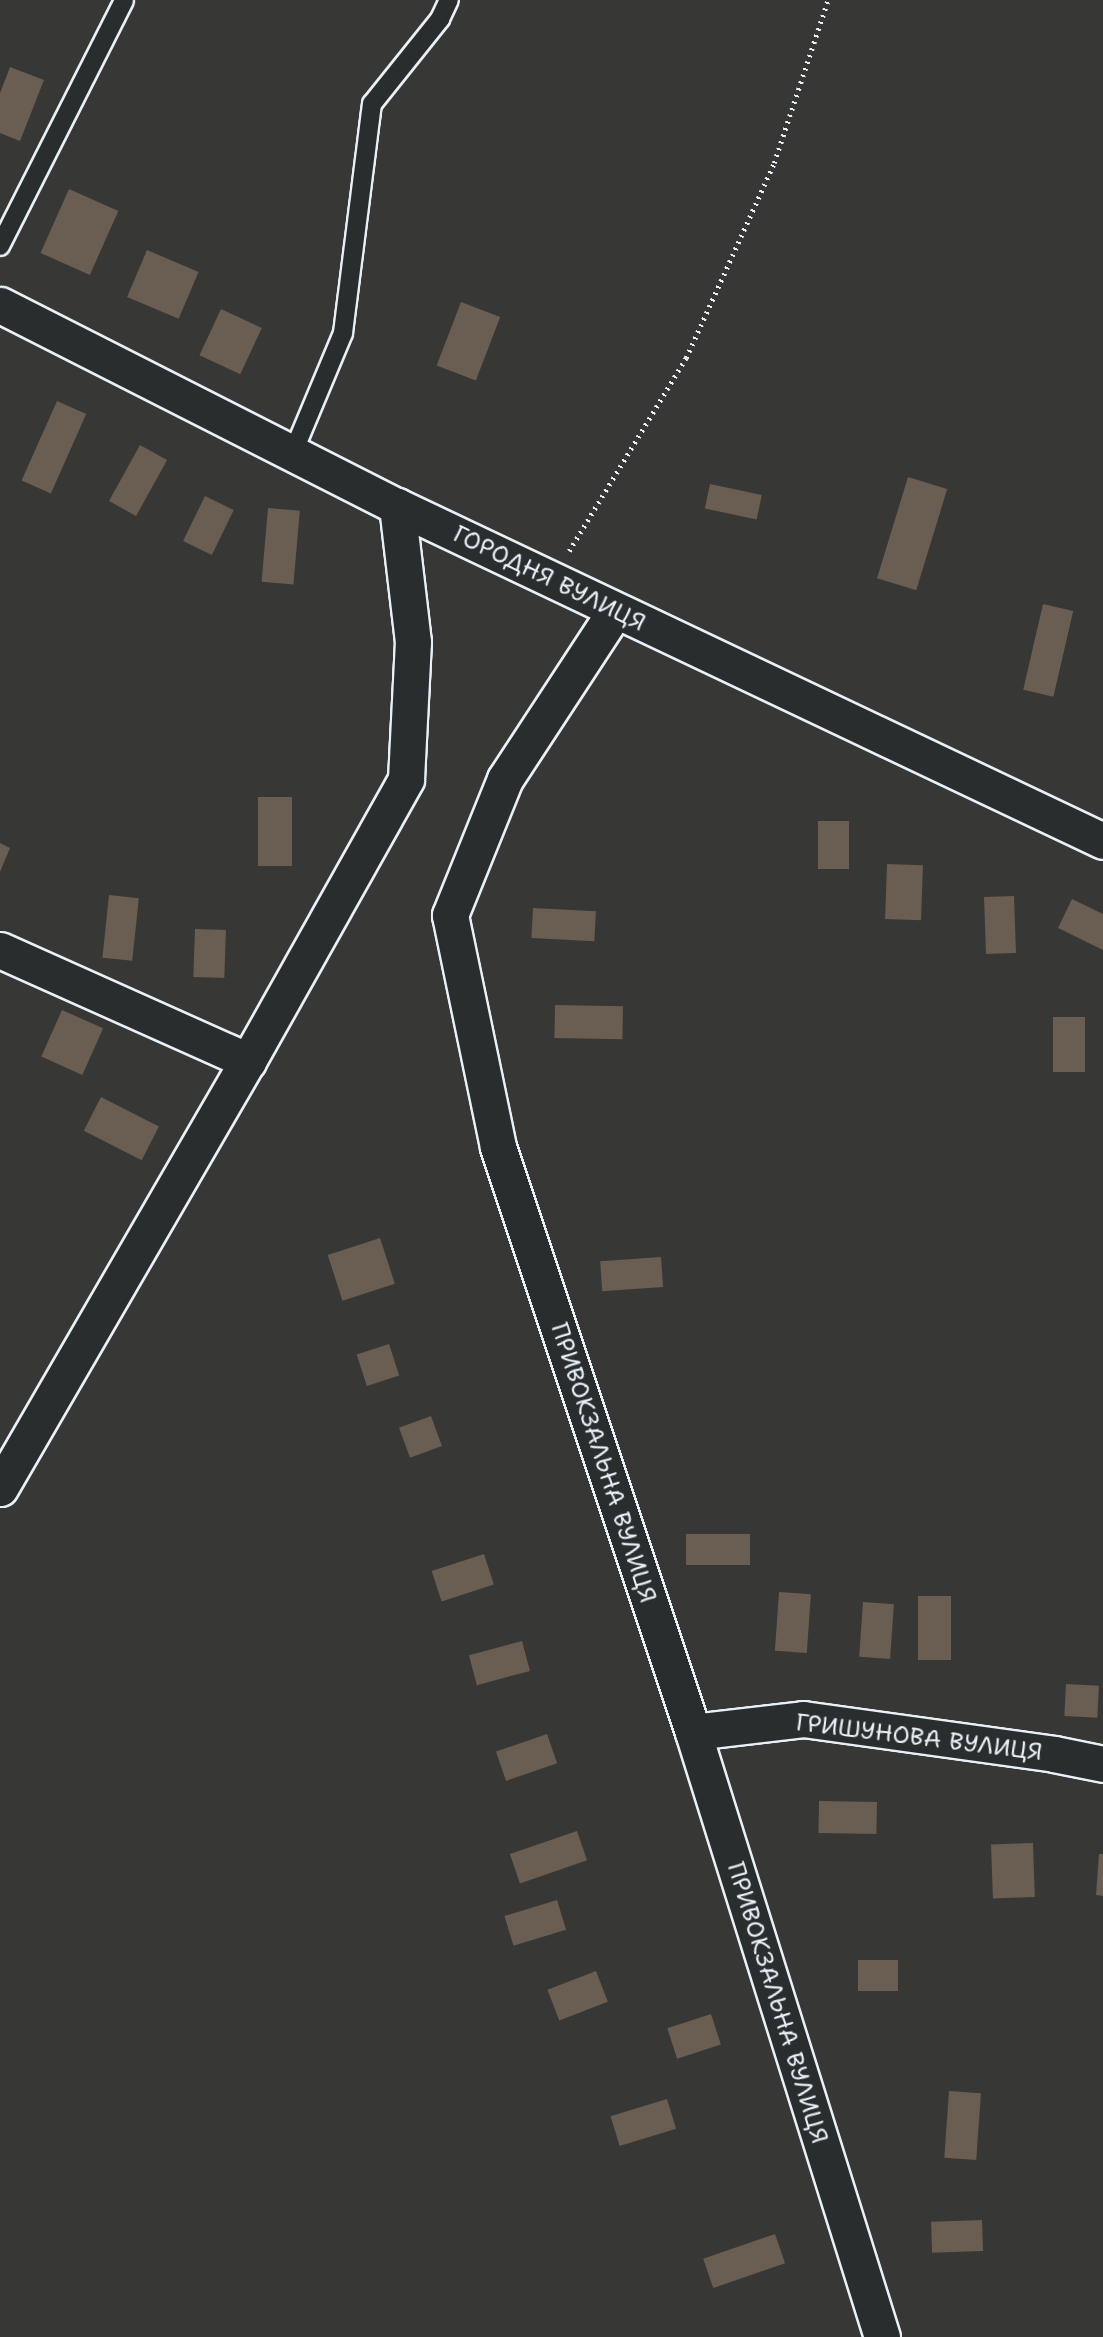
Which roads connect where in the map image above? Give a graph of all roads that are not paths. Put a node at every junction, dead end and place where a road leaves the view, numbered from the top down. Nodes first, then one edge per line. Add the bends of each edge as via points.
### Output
1 (124, 0) edge
2 (449, 0) edge
3 (0, 246) edge
4 (0, 305) edge
5 (292, 455) junction
6 (397, 506) junction
7 (615, 611) junction
8 (1103, 841) edge
9 (0, 950) edge
10 (248, 1060) junction
11 (0, 1488) edge
12 (693, 1732) junction
13 (1103, 1764) edge
14 (882, 2337) edge

1 - 3 lane
2 - 5 lane via 440,19 372,104 344,333
4 - 5 street, ГОРОДНЯ ВУЛИЦЯ
5 - 6 street, ГОРОДНЯ ВУЛИЦЯ
6 - 7 street, ГОРОДНЯ ВУЛИЦЯ
6 - 10 street via 413,642 406,779
7 - 8 street, ГОРОДНЯ ВУЛИЦЯ
7 - 12 street, ПРИВОКЗАЛЬНА ВУЛИЦЯ via 505,779 450,915 498,1147
9 - 10 street
10 - 11 street
12 - 13 street, ГРИШУНОВА ВУЛИЦЯ via 803,1719
12 - 14 street, ПРИВОКЗАЛЬНА ВУЛИЦЯ

